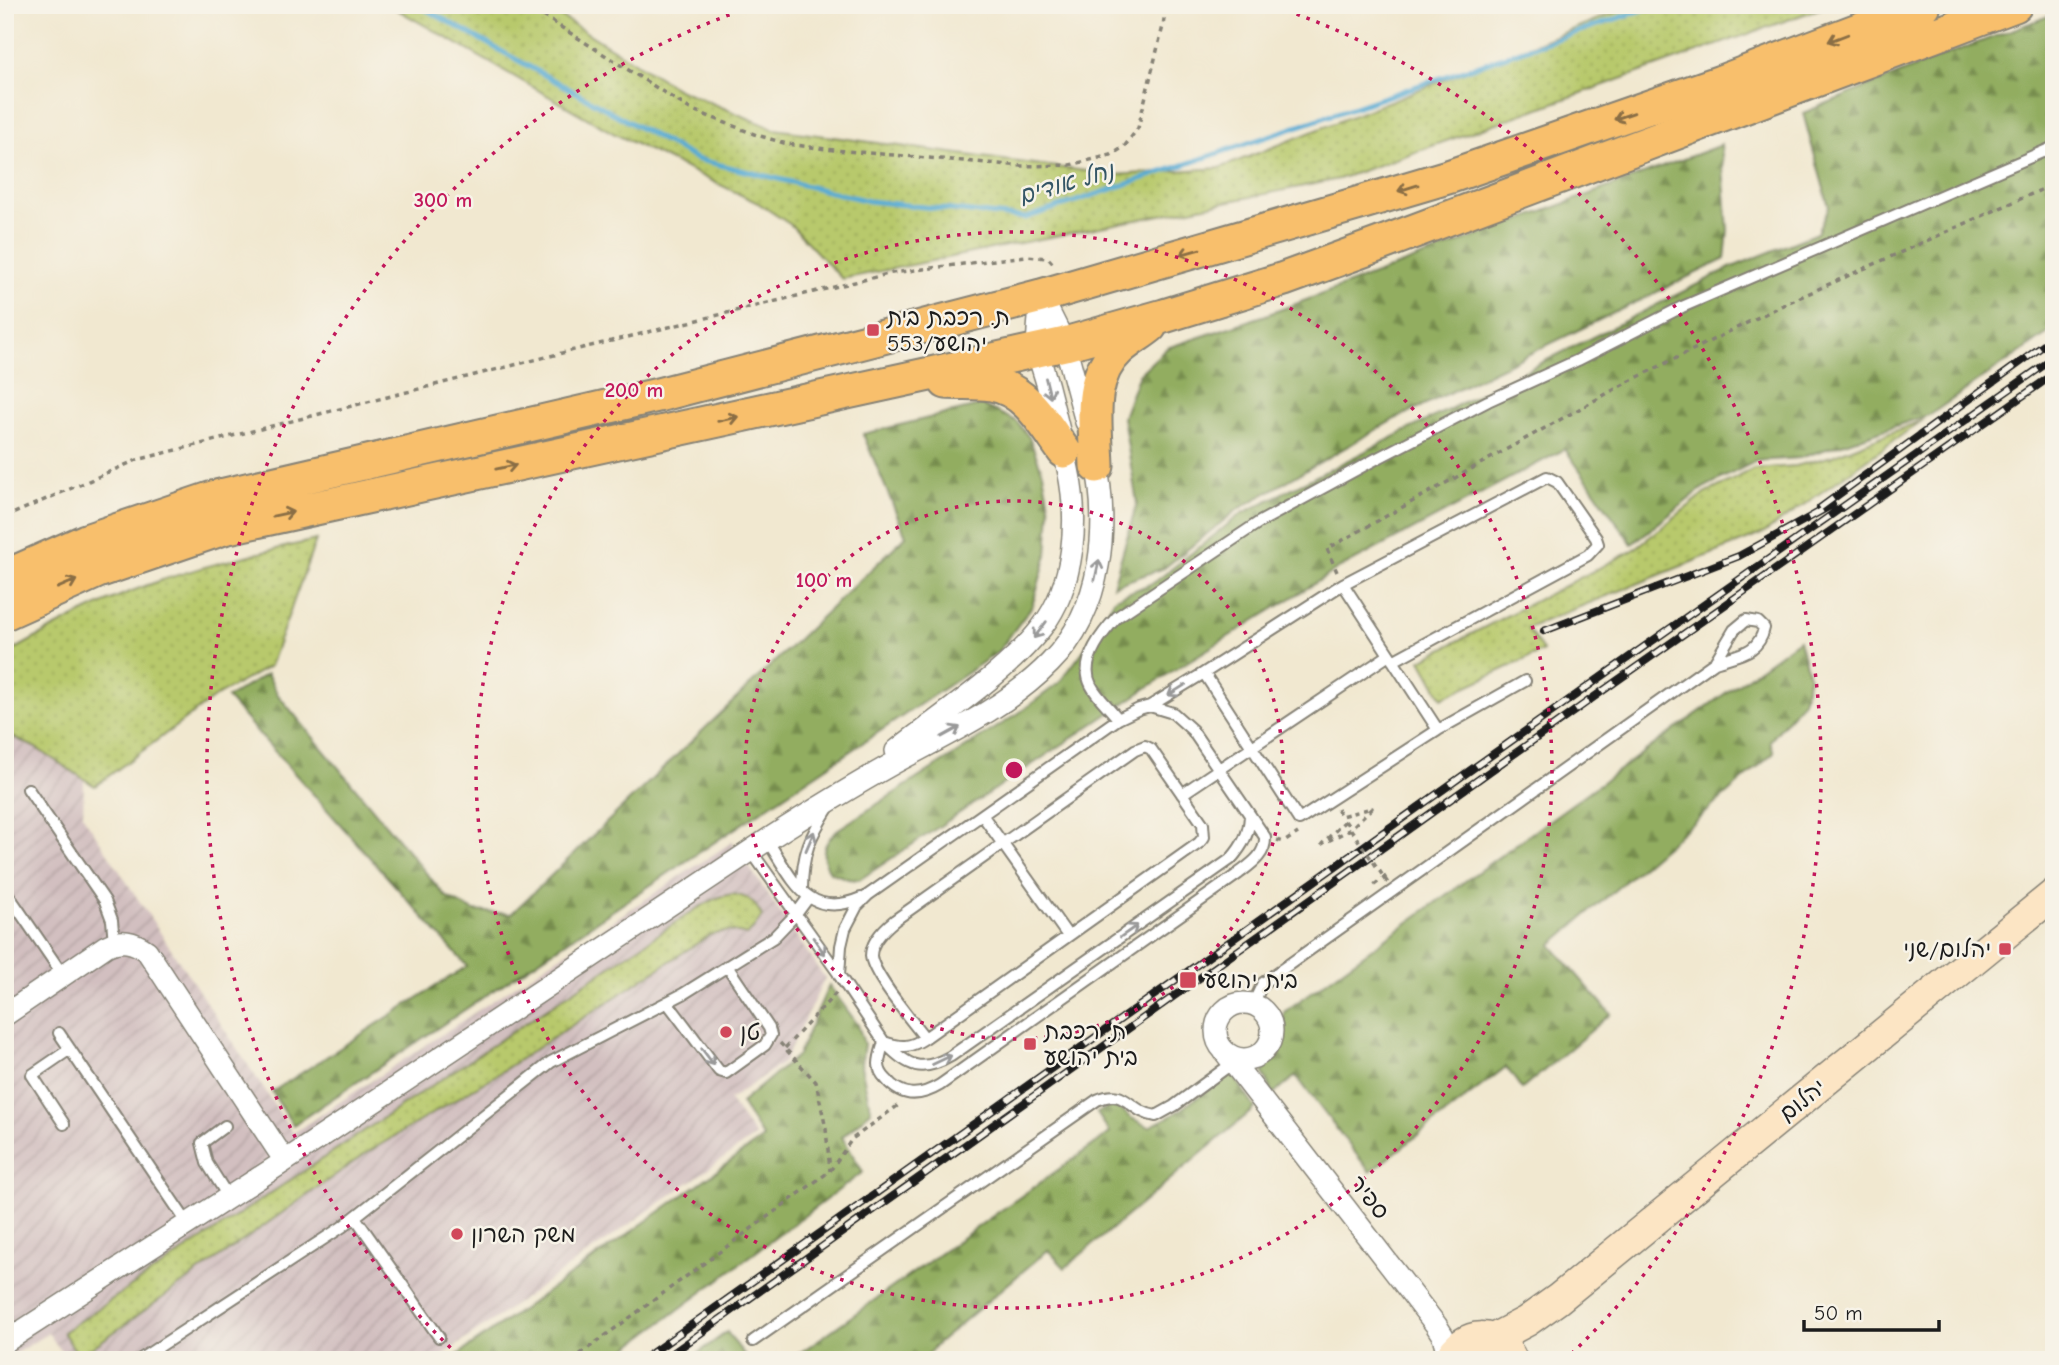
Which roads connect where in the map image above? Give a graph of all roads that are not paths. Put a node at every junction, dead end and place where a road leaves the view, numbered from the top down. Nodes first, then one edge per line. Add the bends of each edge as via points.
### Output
1 (1924, 5) edge
2 (2015, 5) edge
3 (2054, 146) edge
4 (1041, 296) junction
5 (1164, 316) junction
6 (1052, 347) junction
7 (905, 380) junction
8 (1064, 451) junction
9 (1097, 466) junction
10 (5, 577) edge
11 (1343, 583) junction
12 (5, 612) edge
13 (1391, 658) junction
14 (1715, 662) junction
15 (1204, 673) junction
16 (1524, 681) dead end
17 (1150, 706) junction
18 (1118, 719) junction
19 (1438, 730) junction
20 (1251, 746) junction
21 (1218, 768) junction
22 (28, 789) dead end
23 (842, 792) junction
24 (1182, 794) junction
25 (1250, 815) junction
26 (982, 816) junction
27 (1002, 843) junction
28 (759, 846) junction
29 (5, 890) edge
30 (805, 894) junction
31 (868, 895) junction
32 (2051, 901) edge
33 (797, 914) junction
34 (1068, 936) junction
35 (114, 943) junction
36 (727, 966) junction
37 (64, 975) junction
38 (842, 979) junction
39 (667, 1002) junction
40 (1253, 1004) junction
41 (5, 1015) edge
42 (59, 1033) dead end
43 (925, 1038) junction
44 (884, 1042) junction
45 (70, 1049) junction
46 (1239, 1057) junction
47 (64, 1124) dead end
48 (225, 1126) dead end
49 (285, 1161) junction
50 (229, 1198) junction
51 (355, 1217) junction
52 (188, 1224) junction
53 (439, 1337) dead end
54 (753, 1341) dead end
55 (5, 1342) edge
56 (1481, 1353) edge
57 (139, 1360) edge

1 -> 4 main road via 1451,176
2 - 5 main road via 1380,244
3 - 18 lane via 1682,307 1466,413 1258,523 1117,617 1103,632 1087,674 1091,686
4 - 6 street
4 - 10 main road via 658,395 216,498 86,541
5 - 6 main road
5 - 9 main road via 1117,351 1099,379 1095,394
6 - 7 main road
6 -> 8 street
6 - 9 street
7 - 8 main road via 993,384 1007,389 1035,411
12 -> 7 main road via 98,571 224,528
8 -> 23 street via 1074,502 1072,548 1058,600 1044,625 991,677
23 -> 9 street via 1006,699 1068,642 1084,612 1101,552
11 - 13 lane
11 - 13 lane via 1547,477 1557,482 1596,538 1598,544 1588,555
11 - 15 lane
13 - 19 lane
13 - 20 lane
14 - 14 lane via 1755,649 1764,628 1746,620 1734,630
14 - 40 lane via 1263,983
15 -> 17 lane
15 - 20 lane
16 - 19 lane
17 - 18 lane
17 - 21 lane via 1184,721
18 - 26 lane
19 - 20 lane via 1299,820
20 - 21 lane
21 - 24 lane
21 - 25 lane
22 - 35 lane via 105,901
23 - 28 street
30 -> 23 lane via 802,871 808,841
24 - 27 lane via 1151,748 1145,746
24 - 34 lane via 1203,824 1204,837
44 -> 25 lane via 911,1065 924,1067 951,1056 1231,859 1250,829
25 - 44 lane via 1265,837 1265,846 1238,874 928,1093 909,1095 894,1088 879,1065
26 - 27 lane
26 - 31 lane
27 - 34 lane
27 - 43 lane via 887,926 872,948 877,973
28 - 30 lane
28 - 33 lane
28 - 49 street
29 - 37 lane
30 - 31 lane via 817,903 833,905
30 - 33 lane
31 - 38 lane via 845,929
32 - 56 main road, יהלום via 1558,1299 1525,1339
33 - 36 lane via 774,937
33 -> 38 lane
34 - 43 lane
35 - 37 street
35 - 49 street via 130,942 147,951
36 - 39 lane
39 -> 36 lane via 719,1071 726,1073 765,1045 771,1035
37 - 41 street
38 - 44 lane
39 - 51 lane via 551,1062
40 - 46 street via 1267,1015 1272,1033 1265,1050
40 - 46 street via 1237,1003 1218,1018 1216,1036
42 - 45 lane
43 - 44 lane via 912,1047
45 - 47 lane via 32,1075
45 - 52 lane
46 - 54 lane via 1156,1116 1138,1111 1118,1096 1097,1100
46 - 56 street, ספיר via 1254,1072 1262,1100 1436,1325
48 - 50 lane via 202,1143 207,1163
49 - 50 street
50 - 52 street
51 - 53 lane
51 - 57 lane
52 - 55 street

